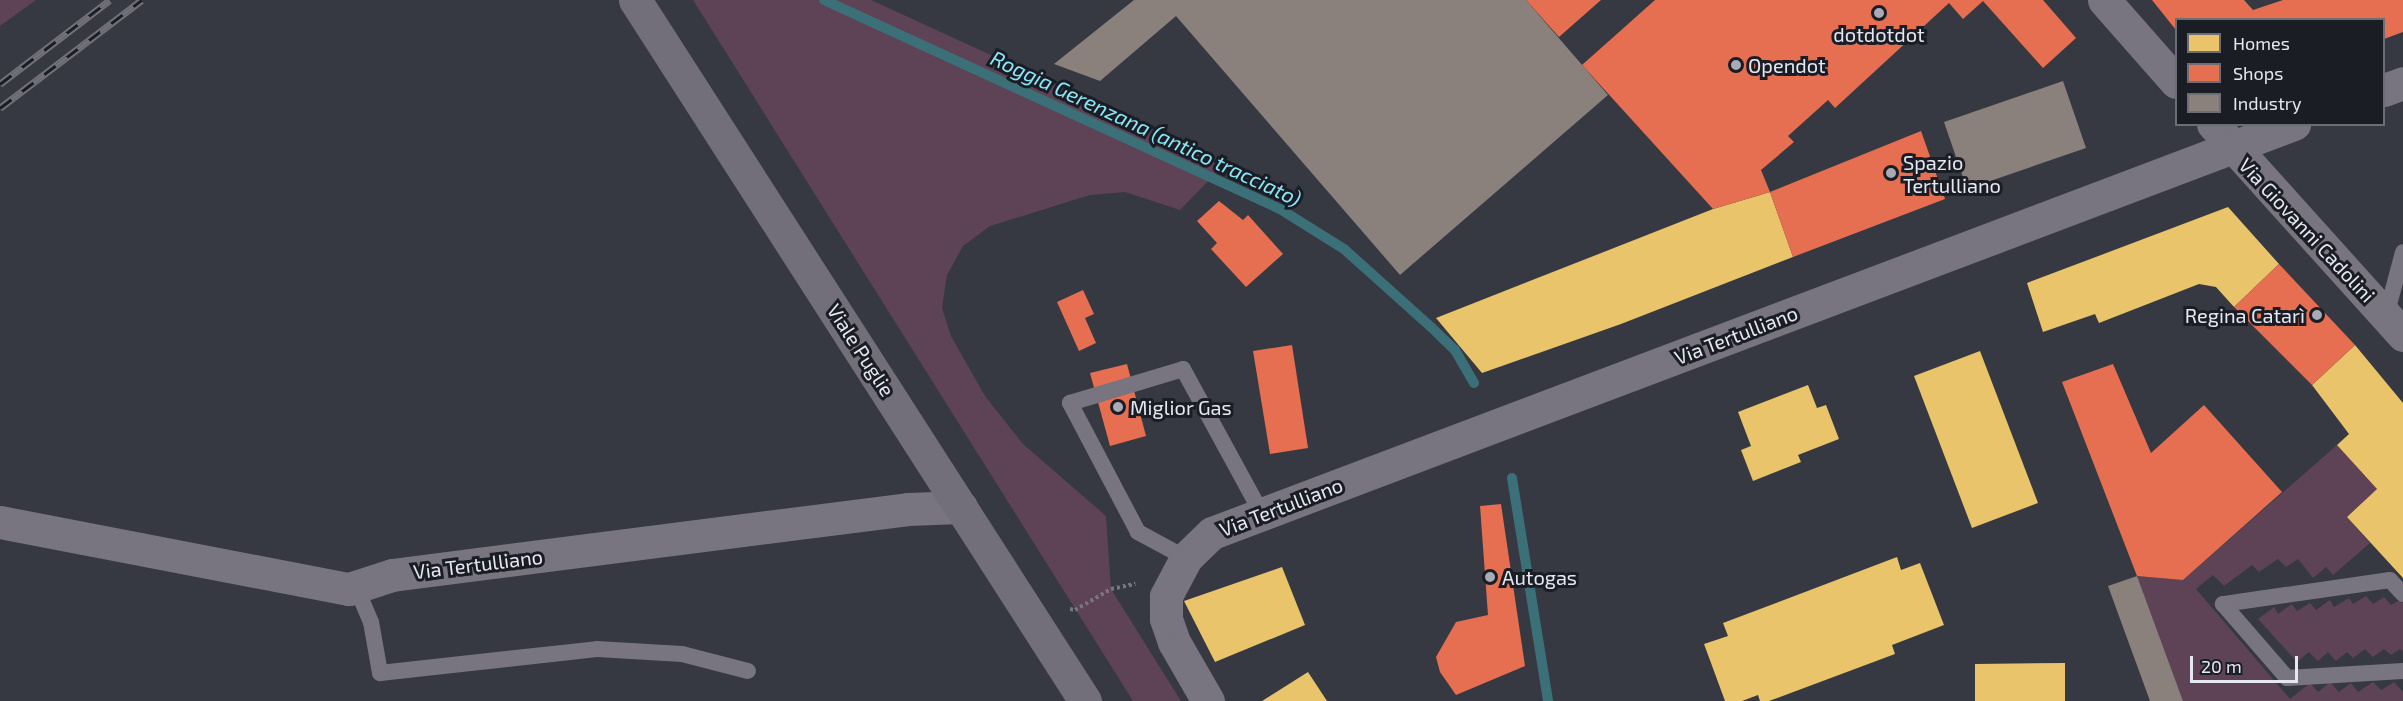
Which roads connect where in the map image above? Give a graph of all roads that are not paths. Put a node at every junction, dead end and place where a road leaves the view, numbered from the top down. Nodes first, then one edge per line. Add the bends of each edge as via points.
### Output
1 (636, 0) edge
2 (2104, 0) edge
3 (2175, 81) edge
4 (2403, 83) edge
5 (2385, 90) edge
6 (2282, 126) edge
7 (2222, 136) edge
8 (2403, 252) edge
9 (2395, 326) edge
10 (962, 507) junction
11 (1262, 514) junction
12 (0, 522) edge
13 (1186, 558) junction
14 (356, 587) junction
15 (2403, 594) edge
16 (2403, 670) edge
17 (748, 671) dead end
18 (1085, 701) edge
19 (1208, 701) edge

1 - 10 main road, Viale Puglie
2 - 3 street
4 - 5 street
6 - 7 street, Via Tertulliano
7 - 9 street, Via Giovanni Cadolini
7 - 11 street, Via Tertulliano
8 - 9 lane
10 - 14 street, Via Tertulliano via 908,509 392,575
10 - 18 main road, Viale Puglie
11 - 13 street, Via Tertulliano via 1212,533
11 - 13 lane via 1183,369 1070,403 1138,532
12 - 14 street, Via Tertulliano via 337,589
13 - 19 street via 1166,596 1166,619 1186,667
14 - 17 lane via 371,622 380,673 597,649 682,654
15 - 16 lane via 2390,580 2223,604 2287,678

